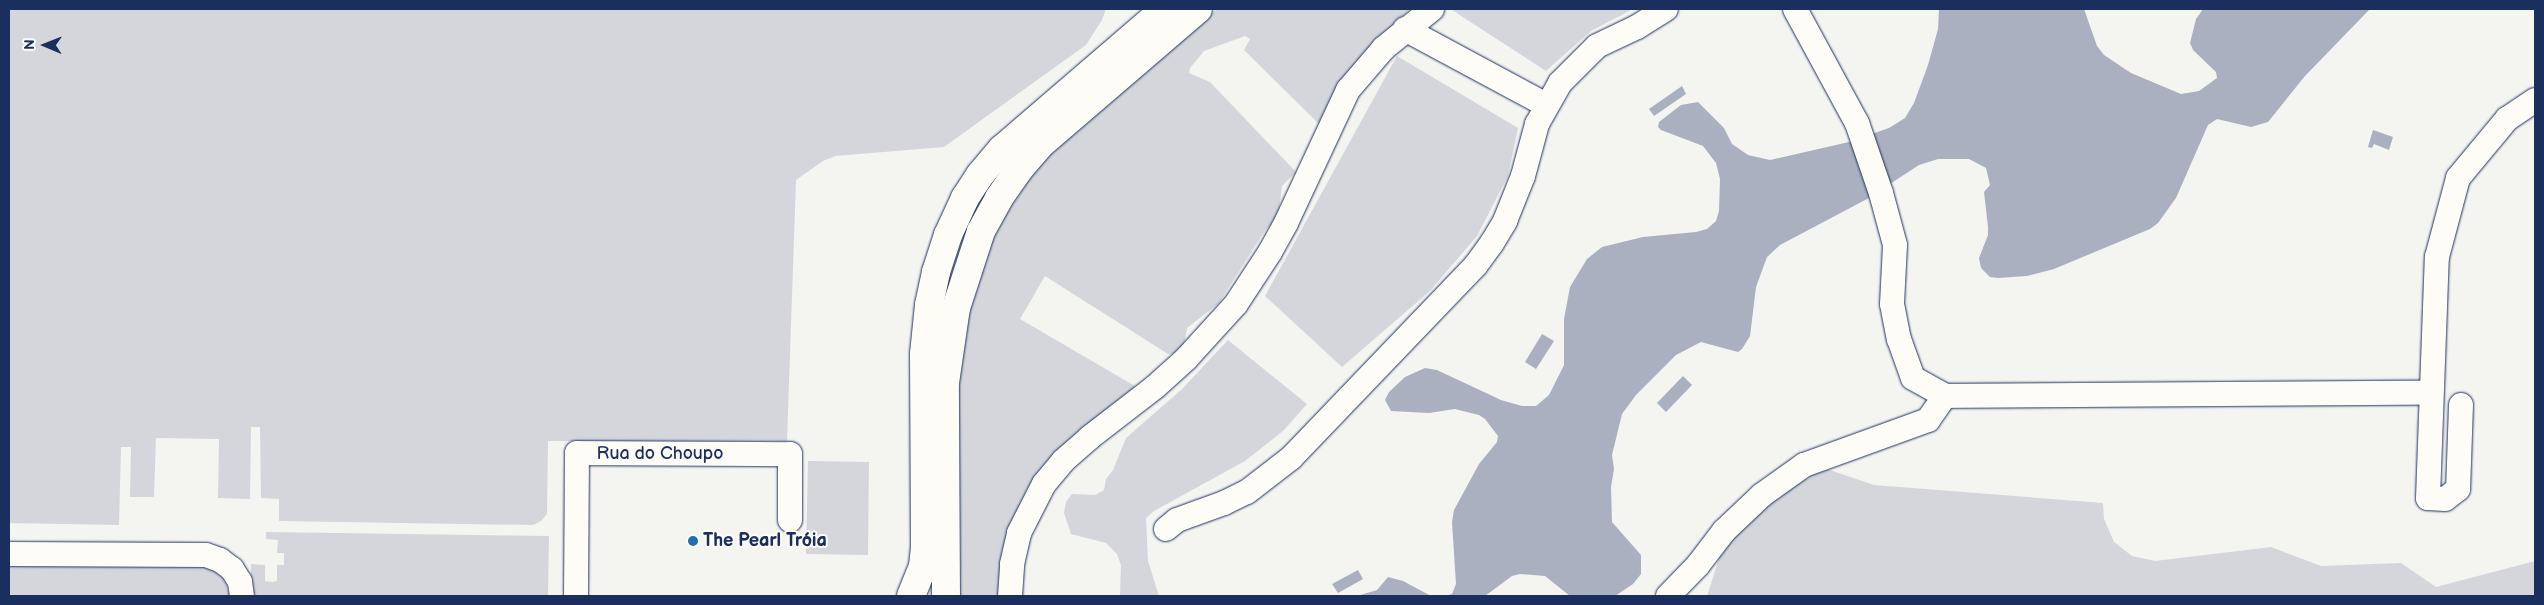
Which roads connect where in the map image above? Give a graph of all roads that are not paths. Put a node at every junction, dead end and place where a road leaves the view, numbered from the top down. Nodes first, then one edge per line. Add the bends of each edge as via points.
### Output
1 (1165, 9) edge
2 (1198, 9) edge
3 (1432, 9) edge
4 (1666, 9) edge
5 (1795, 9) edge
6 (1405, 29) junction
7 (2535, 100) edge
8 (1546, 105) junction
9 (2430, 393) junction
10 (1945, 396) junction
11 (2462, 405) dead end
12 (790, 520) dead end
13 (1166, 529) dead end
14 (9, 554) edge
15 (242, 596) edge
16 (576, 596) edge
17 (911, 596) edge
18 (946, 596) edge
19 (1010, 596) edge
20 (1668, 596) edge

1 - 17 main road via 1002,148 965,198 948,235 929,305 924,354 924,566
2 - 18 main road via 1042,142 999,198 981,231 956,308 945,383
3 - 6 street
4 - 8 street via 1638,27 1597,46 1560,83
5 - 10 street via 1857,124 1881,193 1895,245 1892,304 1898,339 1913,378
6 - 8 street
6 - 19 street via 1378,53 1348,90 1286,223 1236,304 1186,359 1088,438 1062,461 1044,484 1019,533 1012,564
7 - 9 street via 2507,119 2458,178 2437,257
8 - 13 street via 1536,124 1523,176 1505,222 1476,265 1284,464 1247,492 1224,504 1177,520
9 - 10 street
9 - 11 street via 2428,498 2446,499 2458,489
10 - 20 street via 1928,420 1804,465 1762,494 1724,531
12 - 16 street, Rua do Choupo via 790,454 577,453
14 - 15 street via 206,555 232,569 240,582

